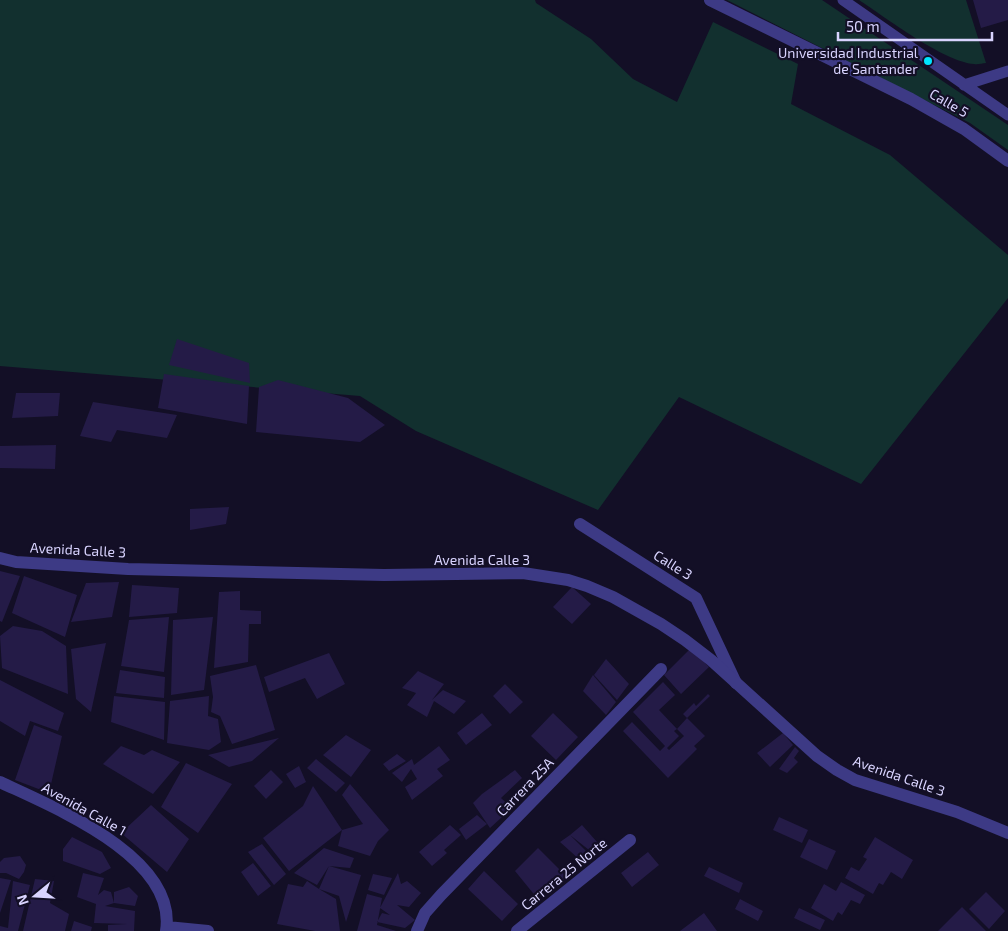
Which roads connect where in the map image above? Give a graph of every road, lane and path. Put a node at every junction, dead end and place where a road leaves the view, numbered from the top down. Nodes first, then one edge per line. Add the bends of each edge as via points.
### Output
1 (710, 0) edge
2 (843, 0) edge
3 (1008, 71) edge
4 (964, 85) junction
5 (1008, 115) edge
6 (1008, 161) edge
7 (580, 524) dead end
8 (0, 558) edge
9 (661, 669) dead end
10 (736, 683) junction
11 (0, 782) edge
12 (1008, 833) edge
13 (630, 840) dead end
14 (166, 929) edge
15 (208, 931) edge
16 (417, 931) edge
17 (517, 931) edge

1 - 6 street, Calle 5 via 911,99 964,129
2 - 4 lane
3 - 4 lane
4 - 5 lane
7 - 10 street, Calle 3 via 696,598
8 - 10 street, Avenida Calle 3 via 16,562 128,569 384,576 499,572 550,577 613,597 661,624
9 - 16 street, Carrera 25A via 441,895 425,913
10 - 12 street, Avenida Calle 3 via 817,756 854,780 958,812
11 - 14 street, Avenida Calle 1 via 95,830 134,858 150,875 160,894
13 - 17 street, Carrera 25 Norte
14 - 15 street

